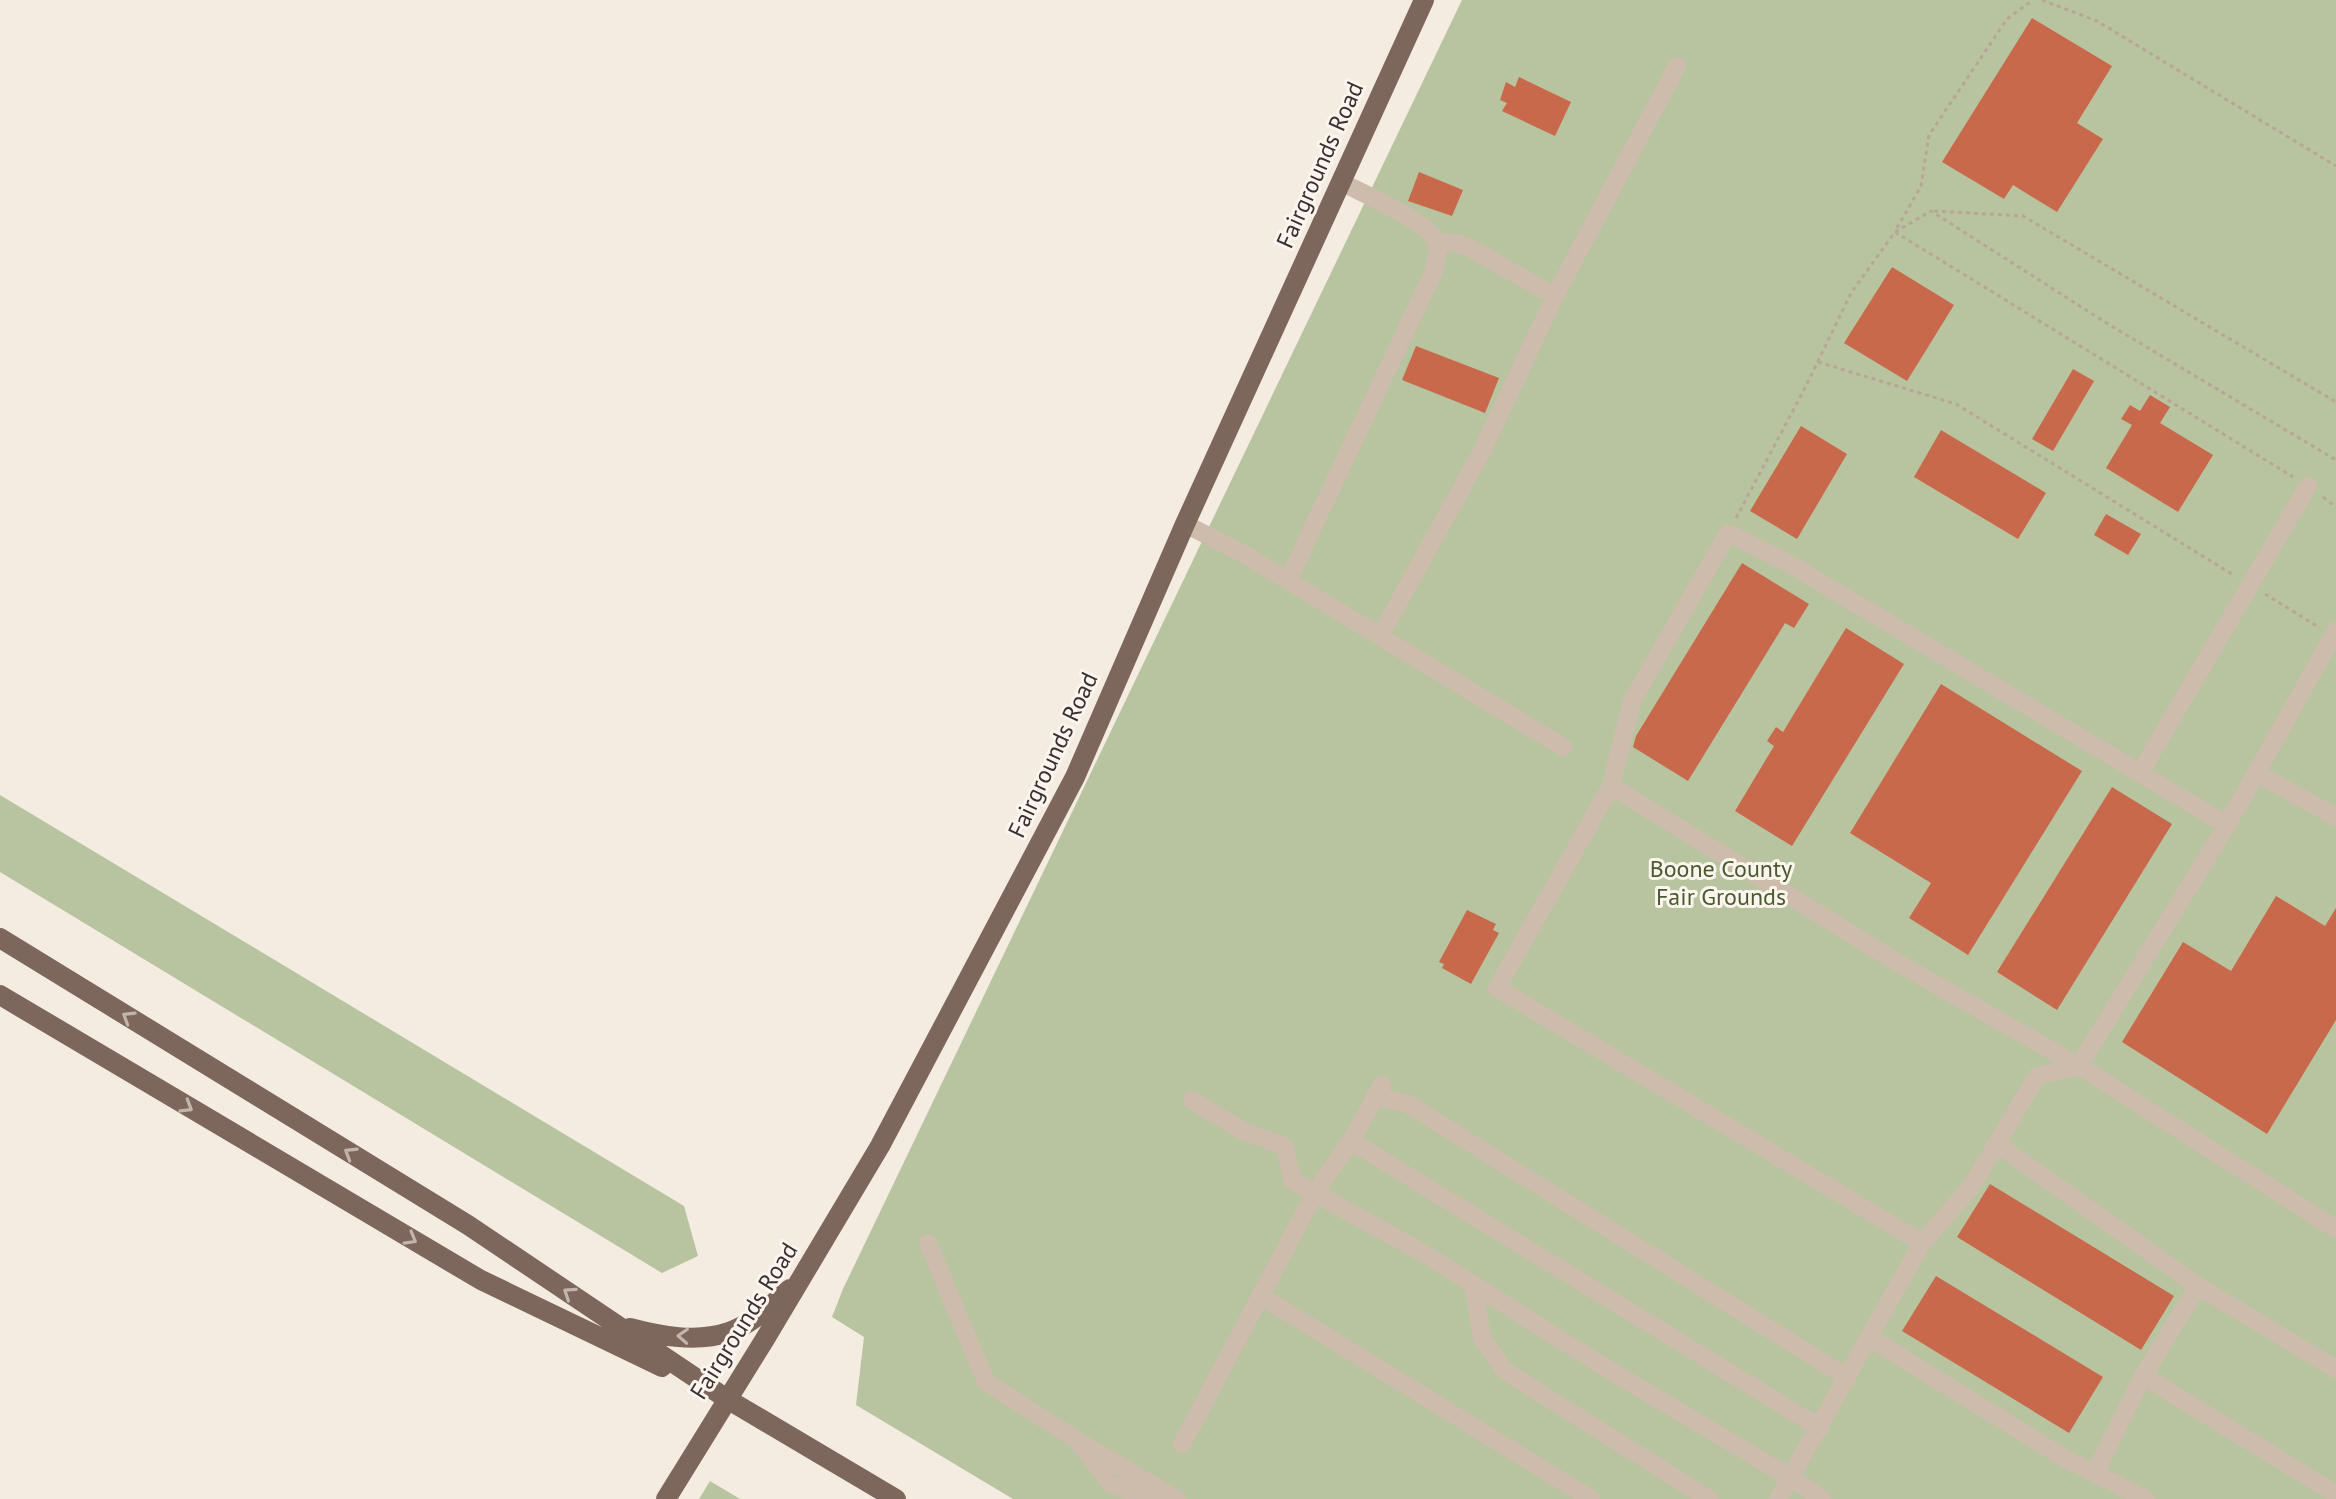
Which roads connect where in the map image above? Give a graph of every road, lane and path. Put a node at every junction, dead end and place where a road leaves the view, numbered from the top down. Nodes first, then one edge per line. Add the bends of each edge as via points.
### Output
1 (1424, 0) edge
2 (2033, 0) edge
3 (2042, 0) edge
4 (1677, 66) dead end
5 (2336, 166) edge
6 (1341, 182) junction
7 (1931, 211) junction
8 (1895, 232) junction
9 (1436, 242) junction
10 (1555, 296) junction
11 (1818, 362) junction
12 (2336, 402) edge
13 (2336, 460) edge
14 (2308, 486) junction
15 (2336, 507) edge
16 (1185, 524) junction
17 (1728, 533) junction
18 (1288, 580) junction
19 (2250, 585) junction
20 (2334, 634) edge
21 (1380, 636) junction
22 (1563, 747) dead end
23 (2140, 773) junction
24 (2256, 773) junction
25 (1611, 786) junction
26 (2336, 817) edge
27 (2227, 825) junction
28 (0, 938) edge
29 (0, 995) edge
30 (2079, 1066) junction
31 (1192, 1100) dead end
32 (1351, 1141) junction
33 (1997, 1144) junction
34 (1315, 1193) junction
35 (2336, 1229) edge
36 (928, 1243) dead end
37 (1922, 1243) junction
38 (799, 1281) junction
39 (1473, 1285) junction
40 (2198, 1286) junction
41 (1261, 1296) junction
42 (615, 1324) junction
43 (1870, 1338) junction
44 (2336, 1369) edge
45 (2143, 1376) junction
46 (1848, 1378) junction
47 (727, 1399) junction
48 (1820, 1428) junction
49 (1077, 1440) junction
50 (1182, 1444) dead end
51 (2095, 1473) junction
52 (1791, 1478) junction
53 (2336, 1494) edge
54 (666, 1499) edge
55 (896, 1499) edge
56 (1152, 1499) edge
57 (1177, 1499) edge
58 (1591, 1499) edge
59 (1709, 1499) edge
60 (1778, 1499) edge
61 (1822, 1499) edge
62 (2146, 1499) edge

1 - 6 main road, Fairgrounds Road
2 - 8 path via 2007,19 1929,135 1921,186
3 - 5 path via 2097,21
4 - 10 lane
6 - 9 lane via 1420,225
6 - 16 main road, Fairgrounds Road
7 - 8 path
7 - 12 path via 2023,216
7 - 13 path
8 - 11 path via 1851,293
8 - 14 path
9 - 10 lane via 1468,247
9 - 18 lane via 1434,271
10 - 21 lane via 1481,453
11 - 17 path
11 - 19 path via 1956,404
14 - 15 path
14 - 19 lane
16 - 18 lane
16 - 38 main road, Fairgrounds Road via 1075,777 880,1146
17 - 23 lane via 1788,563
17 - 25 lane via 1632,701
18 - 21 lane
19 - 20 path
19 - 23 lane
20 - 24 lane
21 - 22 lane
23 - 27 lane
24 - 26 lane
24 - 27 lane
25 - 30 lane via 1900,964
25 - 37 lane via 1497,988
27 - 30 lane
42 -> 28 main road via 468,1225
29 -> 47 main road via 481,1280
30 - 33 lane via 2037,1076
30 - 35 lane
31 - 34 lane via 1241,1130 1284,1146 1293,1181
32 - 34 lane
32 - 46 lane via 1379,1091 1408,1104
32 - 48 lane
33 - 37 lane via 1971,1187
33 - 40 lane
34 - 39 lane
34 - 41 lane
36 - 49 lane via 986,1382
37 - 43 lane
38 -> 42 main road via 729,1332 657,1335
38 - 47 main road, Fairgrounds Road
39 - 52 lane
39 - 59 lane via 1482,1338 1505,1371
40 - 44 lane
40 - 45 lane
41 - 50 lane
41 - 58 lane
42 - 47 main road
43 - 46 lane
43 - 51 lane
45 - 51 lane
45 - 53 lane
46 - 48 lane
47 - 54 main road, Fairgrounds Road
47 - 55 main road
48 - 52 lane
49 - 56 lane via 1111,1484
49 - 57 lane
51 - 62 lane
52 - 60 lane
52 - 61 lane

